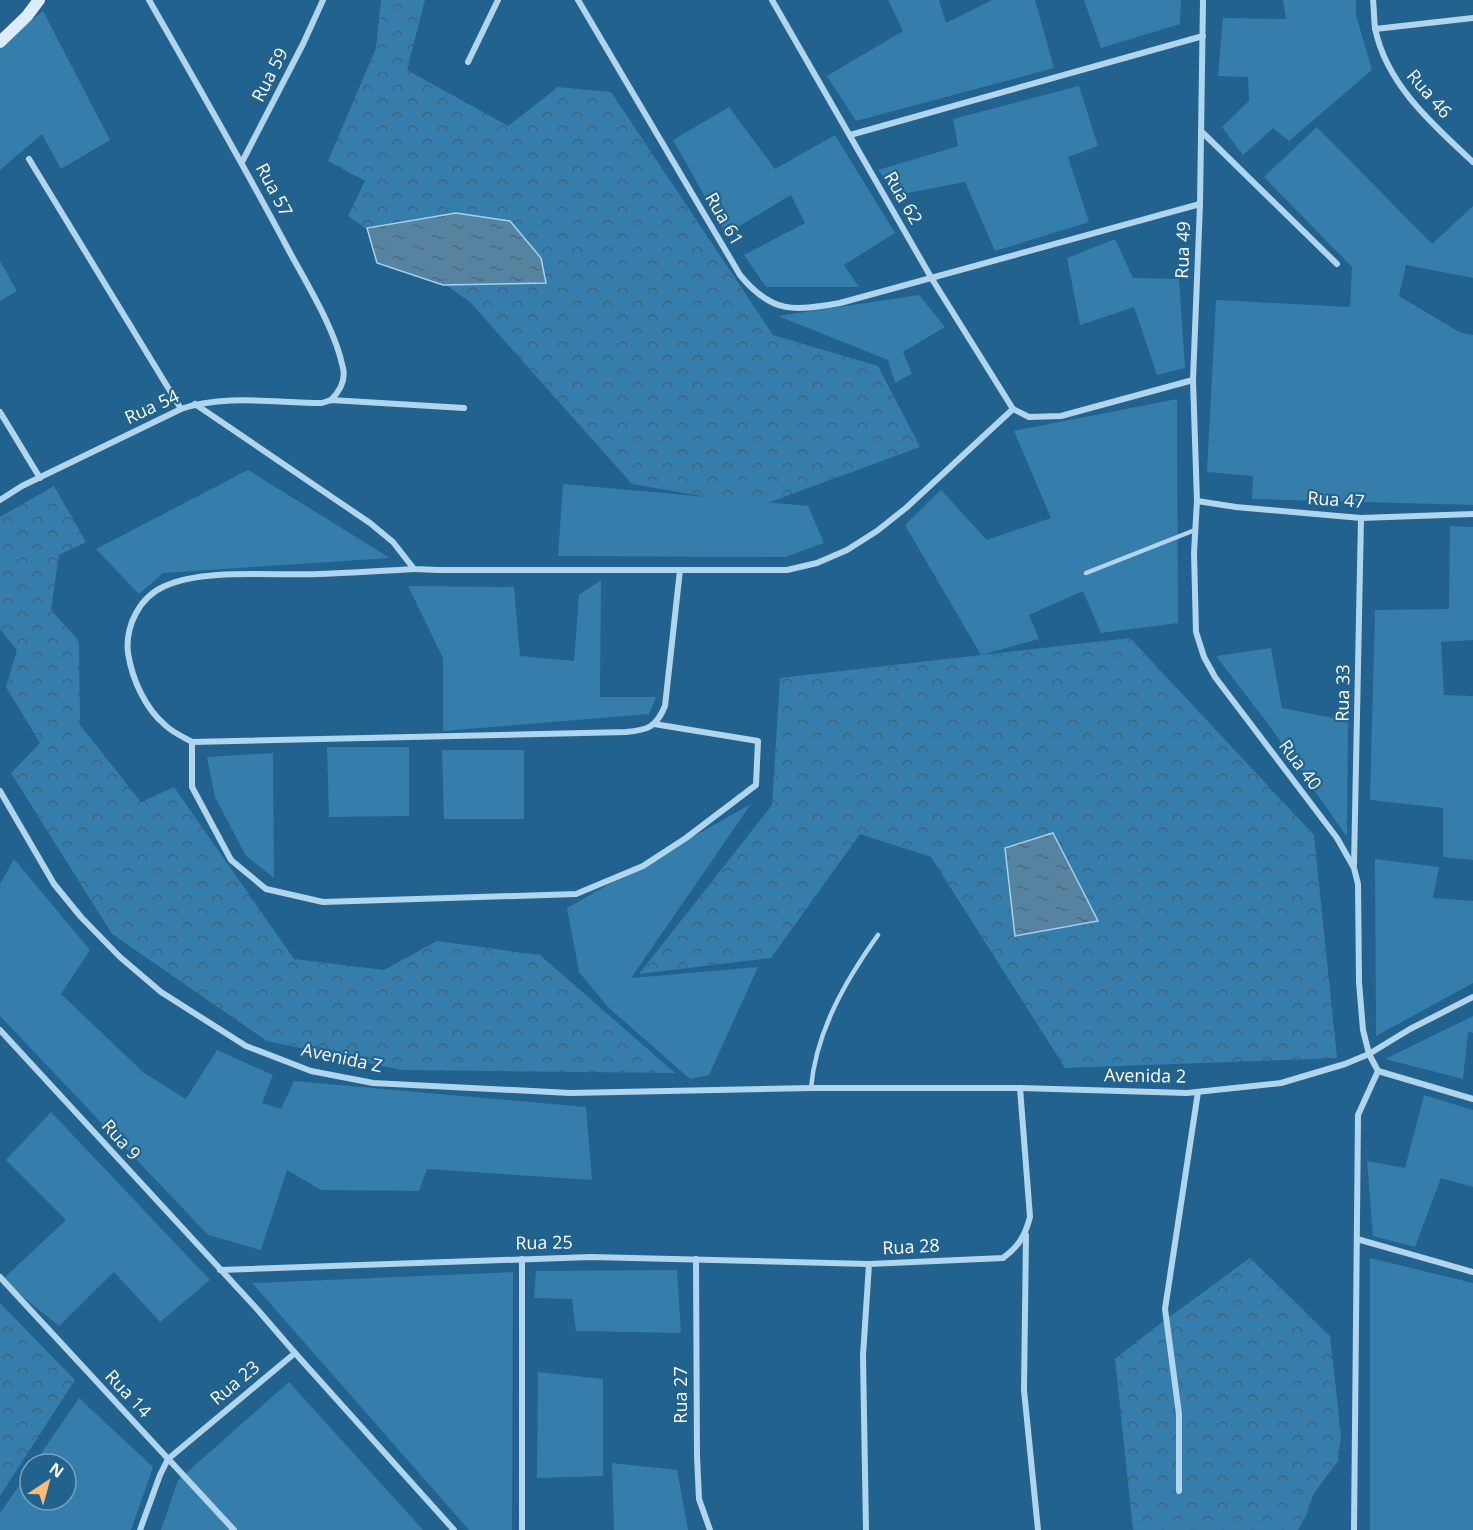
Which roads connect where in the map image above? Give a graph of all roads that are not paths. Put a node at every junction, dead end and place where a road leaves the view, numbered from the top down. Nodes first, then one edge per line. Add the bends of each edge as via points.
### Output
1 (39, 0) edge
2 (149, 0) edge
3 (323, 0) edge
4 (498, 0) edge
5 (578, 0) edge
6 (772, 0) edge
7 (1203, 0) edge
8 (1373, 0) edge
9 (1473, 18) edge
10 (1375, 29) junction
11 (1203, 36) junction
12 (0, 42) edge
13 (468, 62) dead end
14 (1201, 131) junction
15 (850, 135) junction
16 (29, 159) dead end
17 (242, 162) junction
18 (1473, 162) edge
19 (1200, 204) junction
20 (1337, 264) dead end
21 (932, 279) junction
22 (1193, 380) junction
23 (331, 400) junction
24 (195, 404) junction
25 (464, 408) dead end
26 (181, 409) junction
27 (1013, 409) junction
28 (0, 412) edge
29 (40, 478) junction
30 (0, 500) edge
31 (1197, 501) junction
32 (1473, 514) edge
33 (1362, 518) junction
34 (1195, 530) junction
35 (414, 569) junction
36 (680, 570) junction
37 (1086, 573) dead end
38 (654, 724) junction
39 (192, 742) junction
40 (0, 791) edge
41 (1354, 868) junction
42 (878, 935) dead end
43 (1473, 997) edge
44 (0, 1030) edge
45 (1369, 1054) junction
46 (1378, 1071) junction
47 (796, 1088) joint
48 (811, 1088) junction
49 (1020, 1088) junction
50 (1198, 1092) junction
51 (1473, 1100) edge
52 (1026, 1234) junction
53 (1357, 1239) junction
54 (522, 1259) junction
55 (696, 1259) junction
56 (869, 1264) junction
57 (220, 1270) junction
58 (1473, 1272) edge
59 (0, 1278) edge
60 (295, 1353) junction
61 (168, 1459) junction
62 (1179, 1491) dead end
63 (140, 1530) edge
64 (234, 1530) edge
65 (454, 1530) edge
66 (522, 1530) edge
67 (710, 1530) edge
68 (866, 1530) edge
69 (1038, 1530) edge
70 (1354, 1530) edge

1 - 12 main road
2 - 17 street, Rua 57
3 - 17 street, Rua 59
4 - 13 street
5 - 21 street, Rua 61 via 752,290 766,301 796,309 840,303
6 - 15 street, Rua 62
7 - 11 street, Rua 49
8 - 10 street, Rua 46
9 - 10 street
10 - 18 street, Rua 46 via 1394,78
11 - 14 street, Rua 49
11 - 15 street
14 - 19 street, Rua 49
14 - 20 street
15 - 21 street, Rua 62
16 - 26 street
17 - 23 street, Rua 57 via 330,331 343,368 343,382
19 - 21 street, Rua 61
19 - 22 street, Rua 49
21 - 27 street, Rua 62
22 - 27 street via 1061,416 1029,417
22 - 31 street, Rua 49
23 - 24 street, Rua 54
23 - 25 street, Rua 54
24 - 26 street, Rua 54
24 - 35 street via 370,523 393,542
26 - 29 street, Rua 54
27 - 36 street via 906,508 847,550 787,570
28 - 29 street
29 - 30 street, Rua 54
31 - 33 street, Rua 47
31 - 34 street, Rua 40
32 - 33 street, Rua 47
33 - 41 street, Rua 33
34 - 37 lane
34 - 41 street, Rua 40 via 1195,619 1204,657 1337,838
35 - 36 street
35 - 39 street via 220,576 182,579 162,587 137,609 127,642 130,670 164,725
36 - 38 street via 668,692 661,716
38 - 39 street via 646,730 626,732
38 - 39 street via 758,741 756,784 643,866 576,894 323,902 266,889 231,860 192,787
40 - 47 street, Avenida Z via 54,884 120,957 161,992 246,1046 311,1071 374,1083 570,1093
41 - 45 street, Rua 40 via 1358,884 1361,1011
42 - 48 lane via 856,966 819,1043
43 - 45 street, Avenida 2
44 - 57 street, Rua 9
45 - 46 street, Rua 40
45 - 50 street, Avenida 2 via 1281,1083
46 - 51 street
46 - 53 street via 1358,1115
47 - 48 street, Avenida 2
48 - 49 street, Avenida 2
49 - 50 street, Avenida 2
49 - 52 street via 1030,1217
50 - 62 street via 1165,1309 1179,1414
52 - 56 street, Rua 28 via 1017,1248 1003,1258
52 - 69 street via 1024,1390
53 - 58 street
53 - 70 street
54 - 55 street, Rua 25
54 - 57 street, Rua 25
54 - 66 street
55 - 56 street, Rua 25
55 - 67 street, Rua 27 via 699,1499
56 - 68 street, Rua 28 via 863,1356
57 - 60 street
59 - 61 street, Rua 14
60 - 61 street, Rua 23
60 - 65 street
61 - 63 street, Rua 23
61 - 64 street, Rua 14

